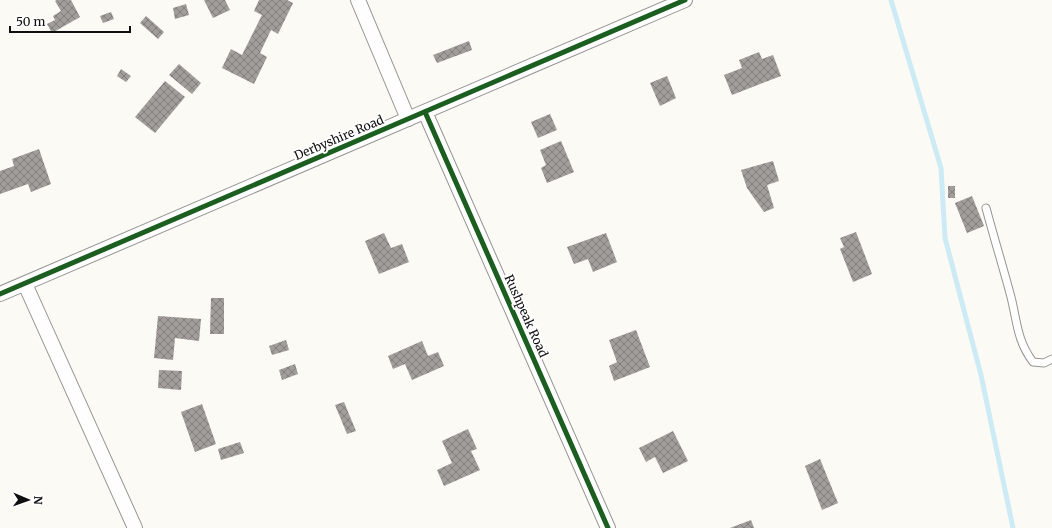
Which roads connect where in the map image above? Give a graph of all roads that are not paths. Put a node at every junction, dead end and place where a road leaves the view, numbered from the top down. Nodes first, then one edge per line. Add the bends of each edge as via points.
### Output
1 (358, 0) edge
2 (685, 0) edge
3 (425, 112) junction
4 (408, 119) junction
5 (986, 208) dead end
6 (25, 284) junction
7 (0, 294) edge
8 (1052, 359) edge
9 (135, 528) edge
10 (608, 528) edge

1 - 4 street
2 - 3 street, Derbyshire Road
3 - 4 street, Derbyshire Road
3 - 10 street, Rushpeak Road
4 - 6 street, Derbyshire Road
5 - 8 lane via 1011,297 1018,334 1025,352 1033,362 1044,363
6 - 7 street, Derbyshire Road
6 - 9 street

